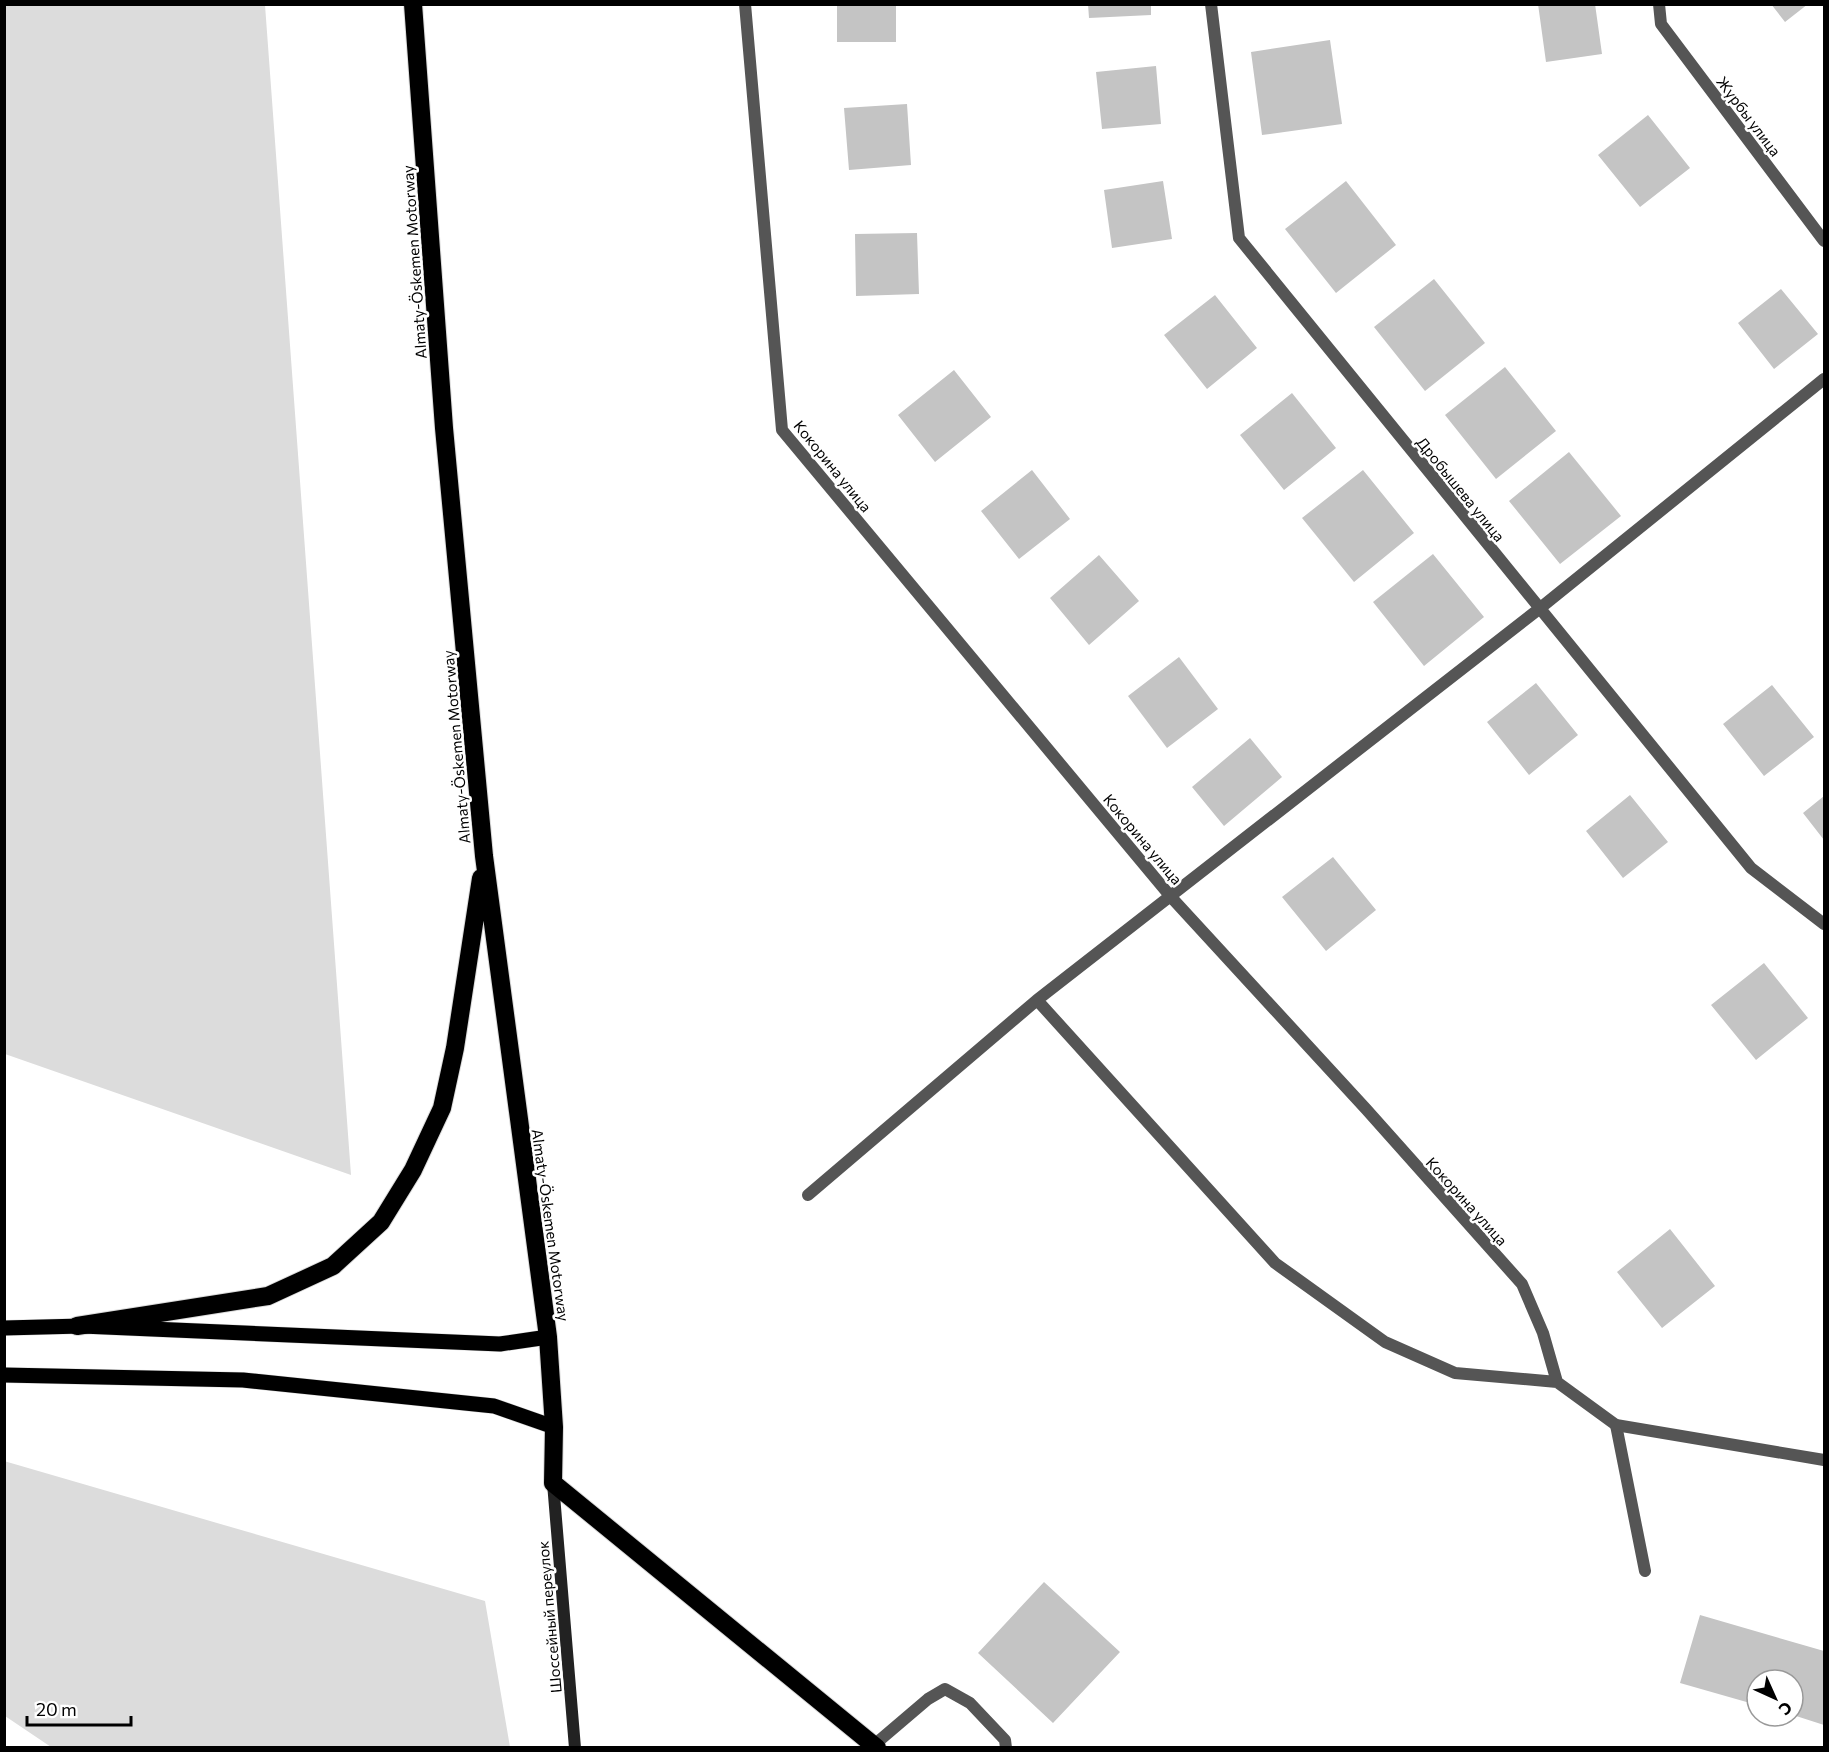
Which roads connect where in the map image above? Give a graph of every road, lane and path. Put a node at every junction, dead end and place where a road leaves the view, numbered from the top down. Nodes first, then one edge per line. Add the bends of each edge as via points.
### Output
1 (413, 4) edge
2 (745, 4) edge
3 (1211, 4) edge
4 (1659, 4) edge
5 (1824, 241) edge
6 (1824, 379) edge
7 (1539, 609) junction
8 (484, 856) junction
9 (1171, 897) junction
10 (1824, 924) edge
11 (1038, 1000) junction
12 (808, 1195) dead end
13 (77, 1326) junction
14 (4, 1328) edge
15 (548, 1337) junction
16 (4, 1375) edge
17 (1557, 1382) junction
18 (1616, 1425) junction
19 (554, 1427) junction
20 (1824, 1460) edge
21 (553, 1483) junction
22 (1645, 1571) dead end
23 (876, 1746) edge
24 (575, 1748) edge
25 (1006, 1748) edge

1 - 8 highway, Almaty-Öskemen Motorway via 444,428
2 - 9 street, Кокорина улица via 783,430
3 - 7 street, Дробышева улица via 1239,238
4 - 5 street, Журбы улица via 1661,24
6 - 7 street
7 - 9 street
7 - 10 street, Дробышева улица via 1751,868
8 - 13 highway via 442,1108 413,1170 381,1222 333,1266 268,1296
8 - 15 highway, Almaty-Öskemen Motorway
9 - 11 street
9 - 17 street, Кокорина улица via 1522,1284 1543,1333
11 - 12 street
11 - 17 street via 1275,1263 1385,1342 1455,1373
13 - 14 main road
13 - 15 main road via 500,1344
15 - 19 highway, Almaty-Öskemen Motorway
16 - 19 main road via 243,1380 494,1406
17 - 18 street
18 - 20 street
18 - 22 street
19 - 21 highway, Almaty-Öskemen Motorway
21 - 23 highway
21 - 24 main road, Шоссейный переулок
23 - 25 street via 928,1699 945,1689 970,1703 1005,1740

